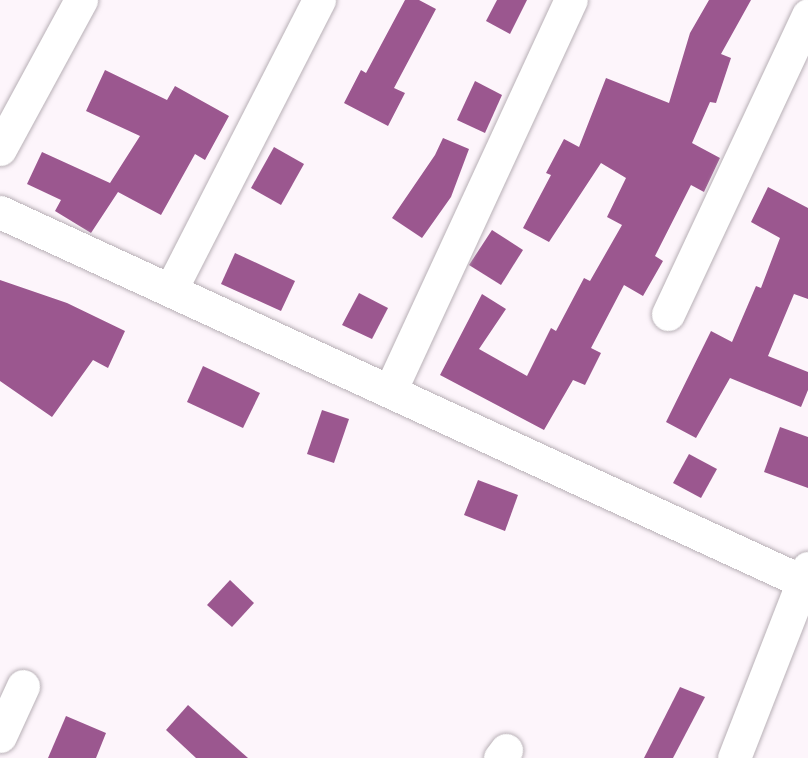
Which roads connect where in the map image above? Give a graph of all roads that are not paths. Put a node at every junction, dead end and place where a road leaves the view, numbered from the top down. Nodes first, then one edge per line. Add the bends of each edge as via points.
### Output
1 (81, 0) edge
2 (319, 0) edge
3 (571, 0) edge
4 (808, 15) edge
5 (0, 149) edge
6 (0, 212) edge
7 (171, 289) junction
8 (668, 314) dead end
9 (390, 391) junction
10 (806, 578) edge
11 (22, 686) dead end
12 (0, 736) edge
13 (734, 758) edge

1 - 5 street
2 - 7 street
3 - 9 street
4 - 8 street
6 - 7 street
7 - 9 street
9 - 10 street
10 - 13 street
11 - 12 street

